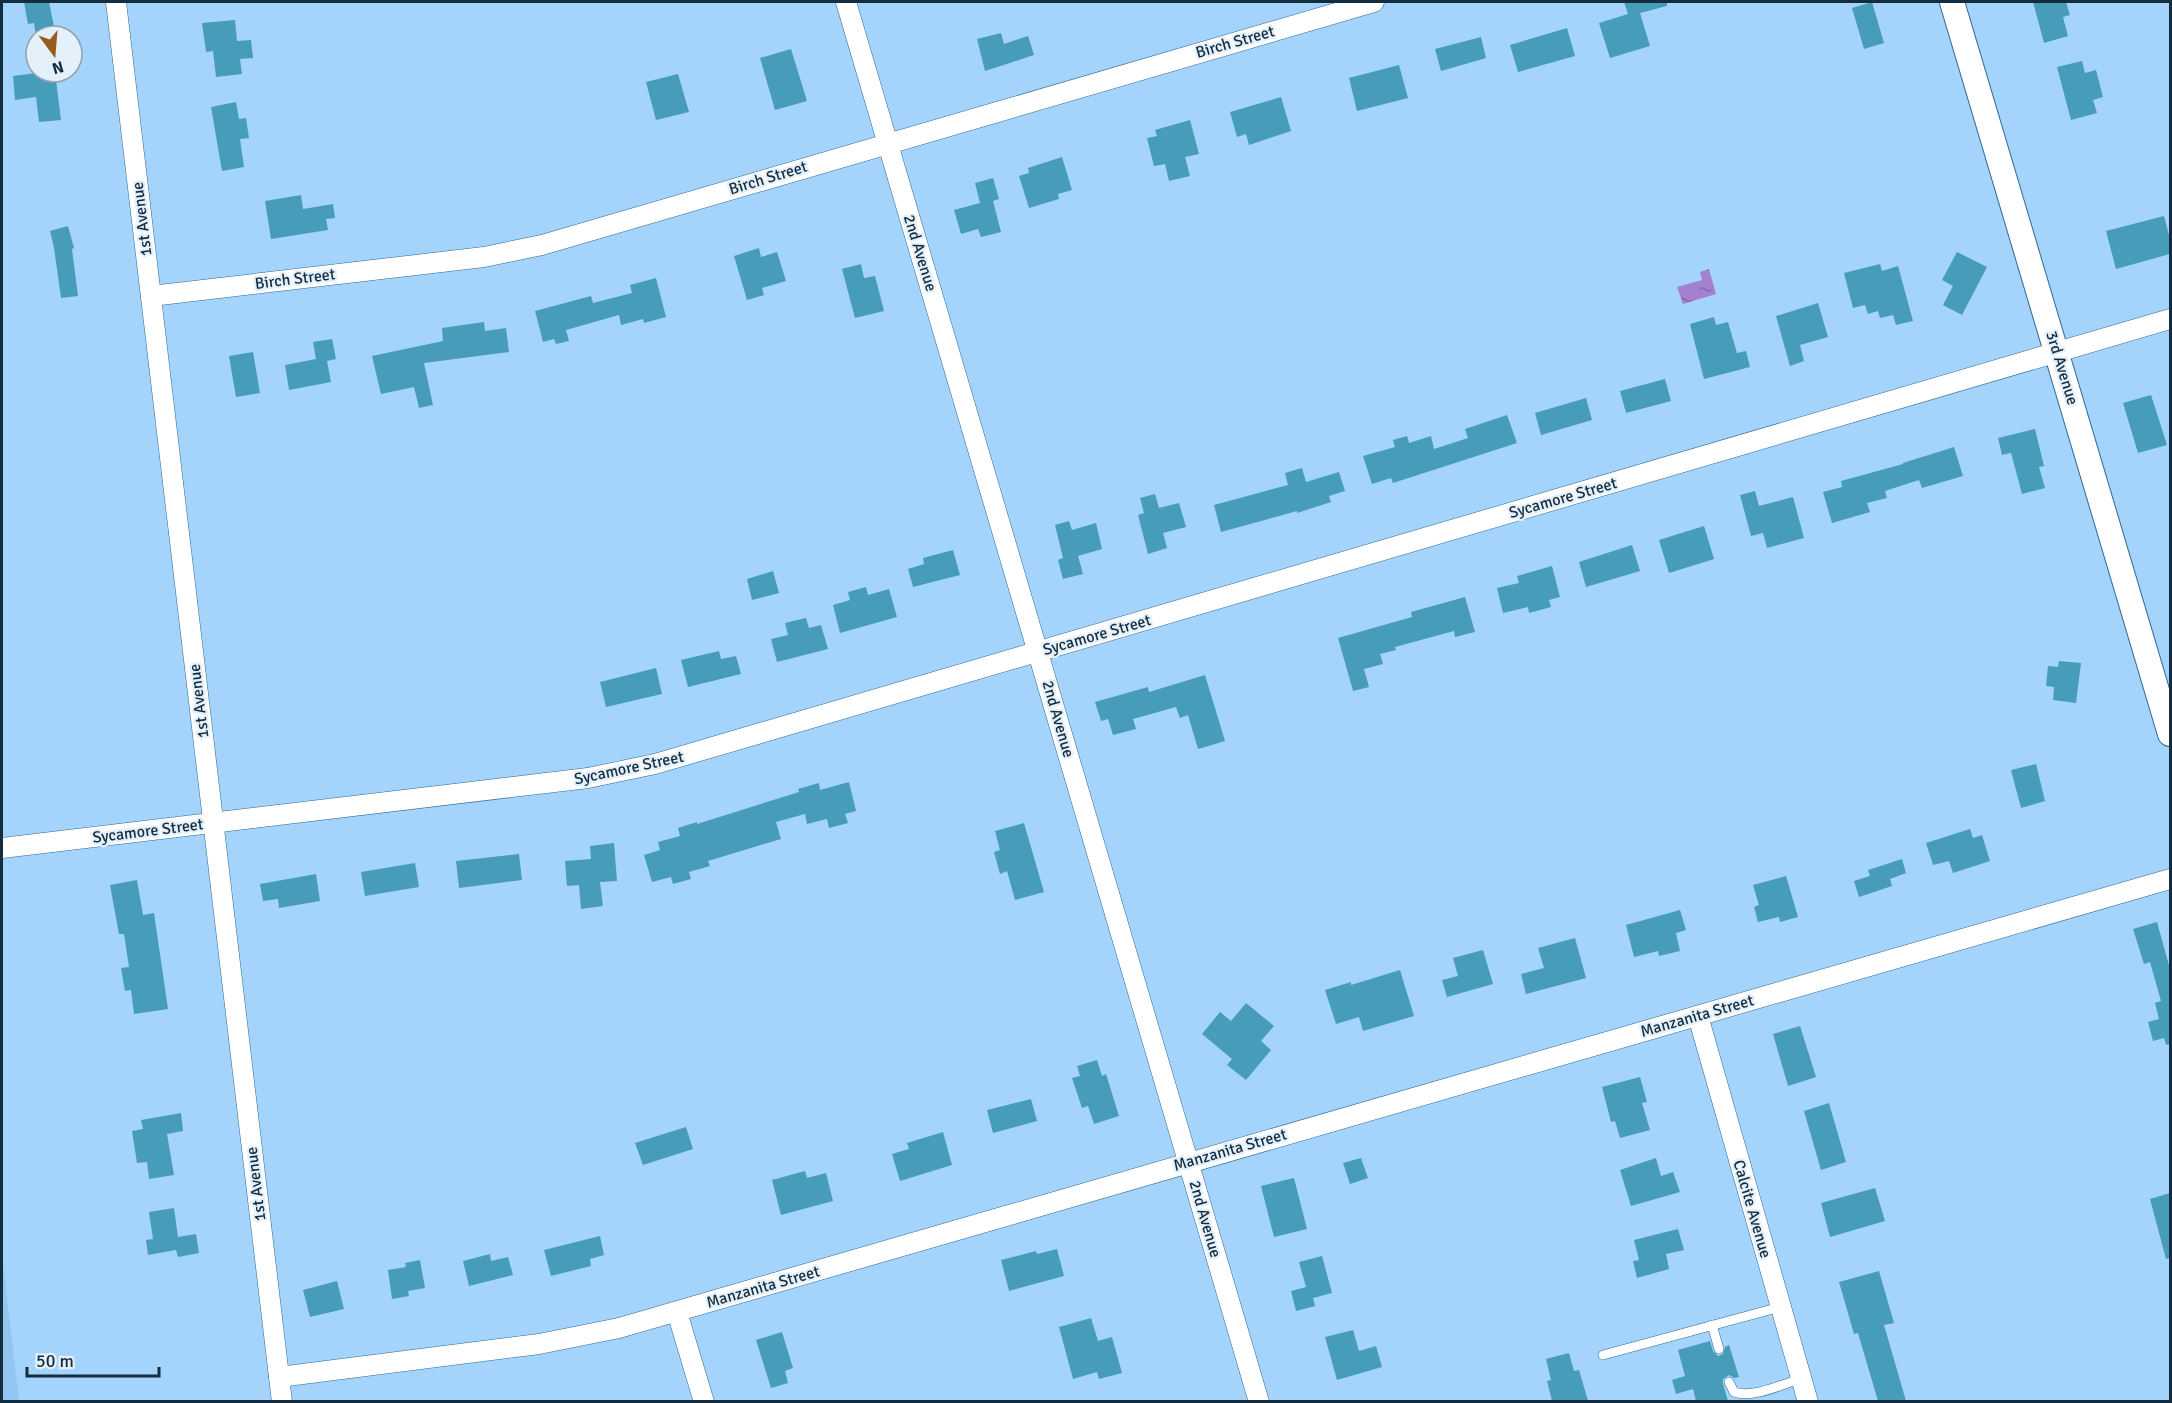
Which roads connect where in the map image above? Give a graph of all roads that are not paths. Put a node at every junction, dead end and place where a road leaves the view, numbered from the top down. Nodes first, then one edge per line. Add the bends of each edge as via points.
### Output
1 (116, 2) edge
2 (846, 2) edge
3 (1374, 2) edge
4 (1952, 2) edge
5 (887, 143) junction
6 (151, 296) junction
7 (2170, 319) edge
8 (2057, 351) junction
9 (1039, 653) junction
10 (2170, 734) edge
11 (214, 824) junction
12 (2, 848) edge
13 (2170, 879) edge
14 (1698, 1016) junction
15 (1188, 1162) junction
16 (1780, 1307) junction
17 (677, 1312) junction
18 (1712, 1325) junction
19 (1719, 1349) dead end
20 (1603, 1355) dead end
21 (279, 1377) junction
22 (1802, 1378) junction
23 (1730, 1382) dead end
24 (282, 1401) edge
25 (704, 1401) edge
26 (1259, 1401) edge
27 (1808, 1401) edge

1 - 6 street, 1st Avenue
2 - 5 street, 2nd Avenue
3 - 5 street, Birch Street
4 - 8 street, 3rd Avenue
5 - 6 street, Birch Street via 511,252
5 - 9 street, 2nd Avenue
6 - 11 street, 1st Avenue
7 - 8 street, Sycamore Street
8 - 9 street, Sycamore Street
8 - 10 street, 3rd Avenue
9 - 11 street, Sycamore Street via 621,772
9 - 15 street, 2nd Avenue
11 - 12 street, Sycamore Street
11 - 21 street, 1st Avenue
13 - 14 street, Manzanita Street
14 - 15 street, Manzanita Street
14 - 16 street, Calcite Avenue
15 - 17 street, Manzanita Street
15 - 26 street, 2nd Avenue
16 - 18 lane
16 - 22 street, Calcite Avenue
17 - 21 street, Manzanita Street via 548,1342
17 - 25 street
18 - 19 lane
18 - 20 lane
21 - 24 street, 1st Avenue
22 - 23 lane via 1741,1395 1734,1392
22 - 27 street, Calcite Avenue

